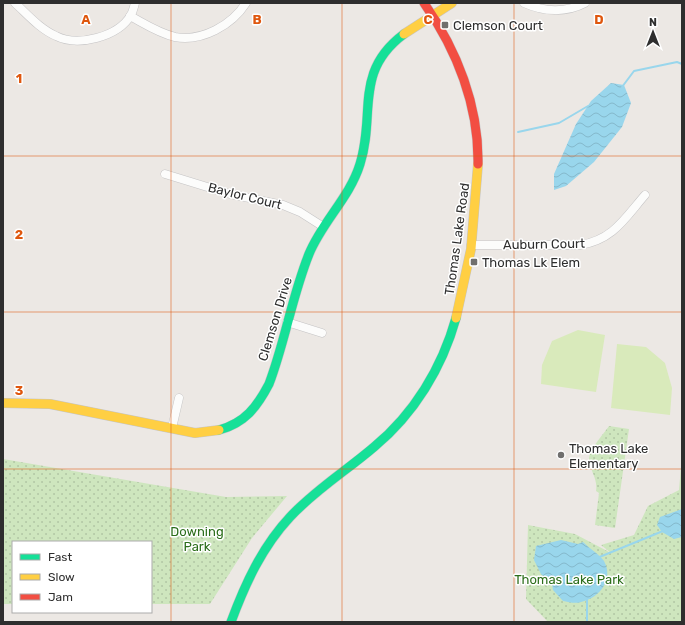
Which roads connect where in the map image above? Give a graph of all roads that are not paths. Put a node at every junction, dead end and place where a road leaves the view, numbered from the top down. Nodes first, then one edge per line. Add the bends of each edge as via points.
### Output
1 (15, 3) edge
2 (136, 3) edge
3 (246, 3) edge
4 (424, 3) edge
5 (452, 3) edge
6 (524, 3) edge
7 (586, 3) edge
8 (433, 15) junction
9 (130, 16) junction
10 (164, 174) dead end
11 (645, 195) dead end
12 (322, 226) junction
13 (471, 246) junction
14 (287, 322) junction
15 (322, 333) dead end
16 (179, 398) dead end
17 (3, 403) edge
18 (172, 428) junction
19 (231, 622) edge

1 - 9 street via 39,26 57,37 77,41 98,38
2 - 9 street
3 - 9 street via 240,12 221,27 199,36 176,37 155,31
4 - 8 street, Thomas Lake Road
5 - 8 street
6 - 7 street via 551,11 575,9
8 - 12 street, Clemson Drive via 393,43 377,63 370,83 364,150 360,165 352,183
8 - 13 street, Thomas Lake Road via 460,68 475,124 479,178
10 - 12 street, Baylor Court via 230,194 283,205
11 - 13 street, Auburn Court via 615,230 594,243
12 - 14 street, Clemson Drive via 308,254
13 - 19 street, Thomas Lake Road via 465,290 455,328 422,394 391,432 363,458 318,490 294,512 270,540 239,597
14 - 15 street
14 - 18 street, Clemson Drive via 267,389 250,414 233,425 214,432 195,433
16 - 18 street
17 - 18 street, Clemson Drive via 50,404

